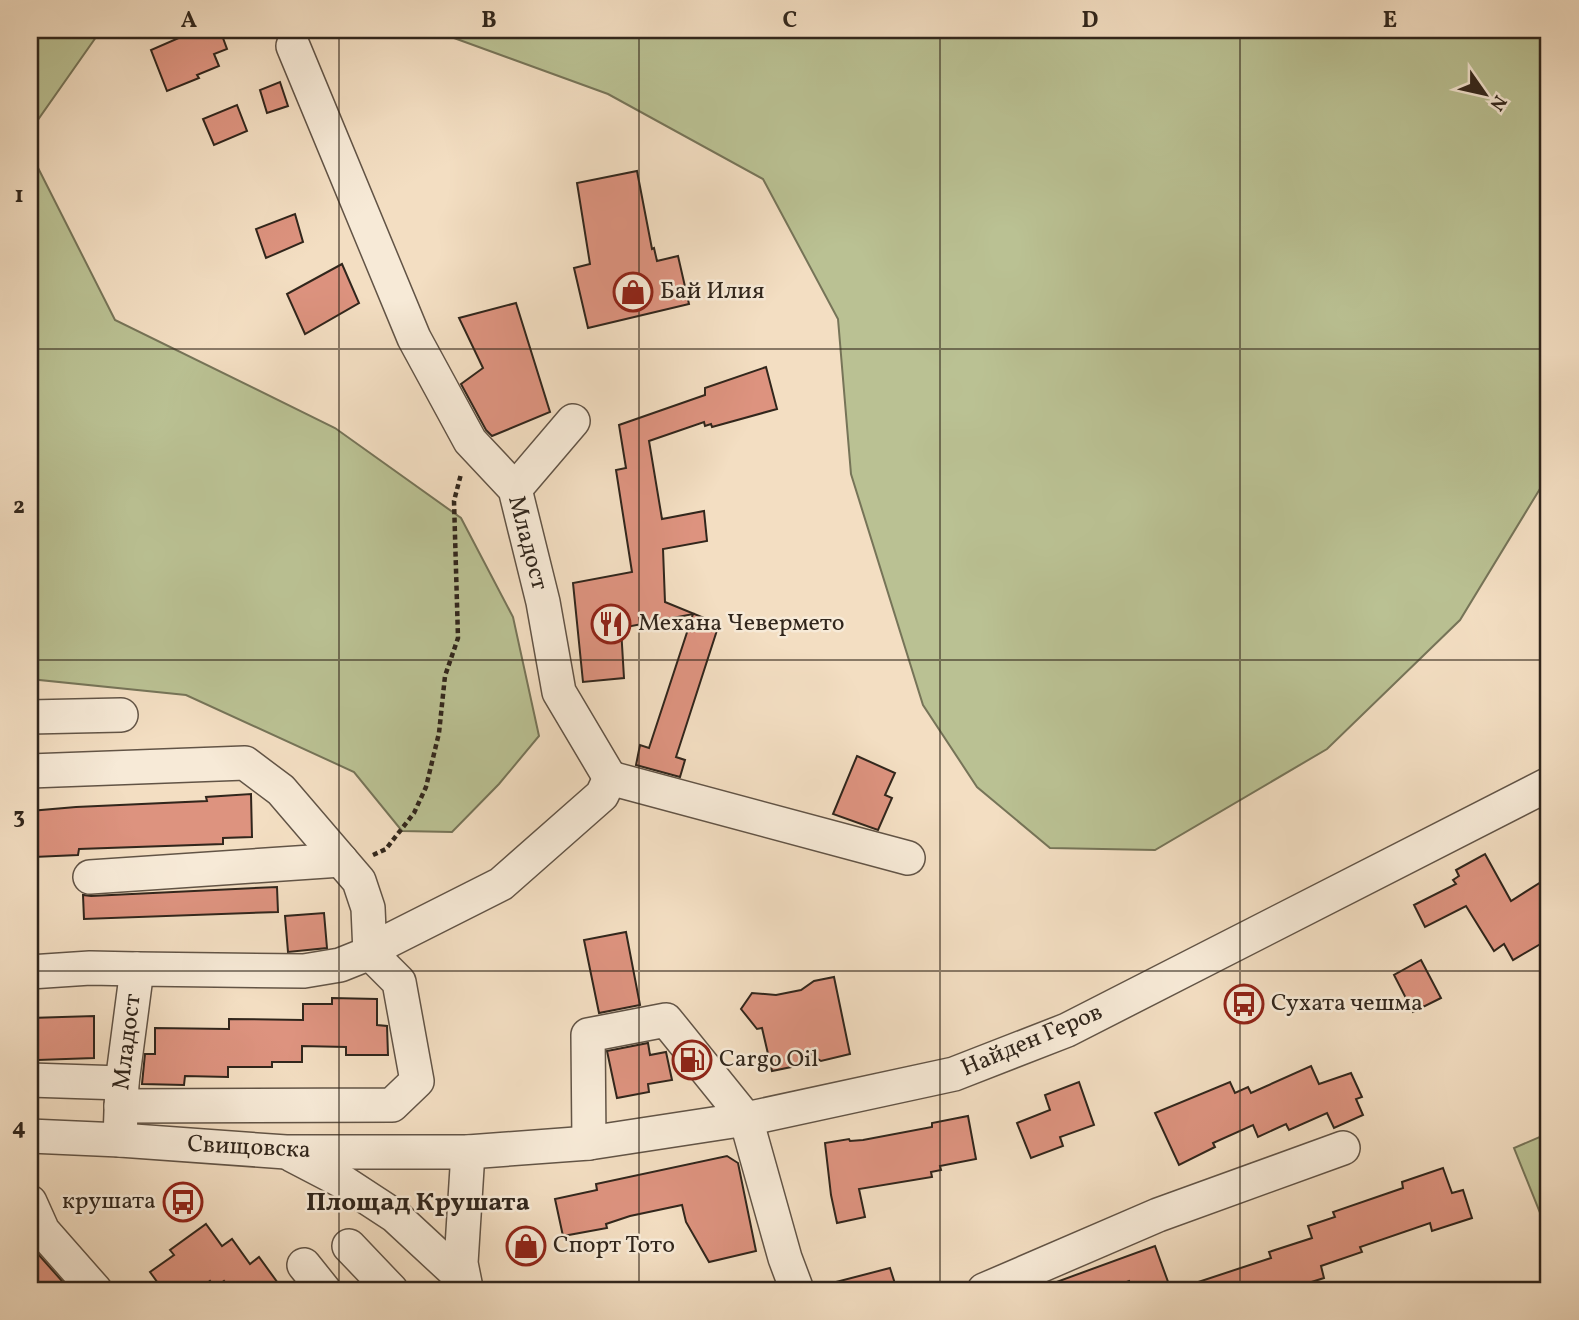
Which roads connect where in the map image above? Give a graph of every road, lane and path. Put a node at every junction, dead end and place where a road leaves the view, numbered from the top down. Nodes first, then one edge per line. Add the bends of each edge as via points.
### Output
1 (293, 46) dead end
2 (573, 421) dead end
3 (470, 441) junction
4 (515, 489) junction
5 (121, 715) dead end
6 (30, 717) edge
7 (30, 771) edge
8 (610, 778) junction
9 (1549, 783) edge
10 (908, 858) dead end
11 (341, 860) junction
12 (90, 877) dead end
13 (370, 953) junction
14 (137, 969) junction
15 (30, 972) edge
16 (30, 1080) edge
17 (122, 1095) junction
18 (746, 1119) junction
19 (30, 1136) edge
20 (120, 1140) junction
21 (589, 1143) junction
22 (1343, 1148) dead end
23 (286, 1152) junction
24 (468, 1152) junction
25 (30, 1202) edge
26 (349, 1246) dead end
27 (465, 1285) edge
28 (94, 1290) edge
29 (391, 1290) edge
30 (797, 1290) edge
31 (984, 1290) edge

1 - 3 street, Младост via 414,338
2 - 4 street
3 - 4 street, Младост
3 - 11 path via 454,501 458,638 445,676 439,733 426,787 414,813 386,849 366,859
4 - 8 street, Младост via 559,692
5 - 6 street
7 - 11 street via 245,763 281,790
8 - 10 street
8 - 13 street, Младост via 601,795 501,884
9 - 18 street, Найден Геров via 1066,1030 954,1074
11 - 12 street
11 - 13 street via 359,881 368,908
13 - 14 street, Младост via 340,965 304,971
13 - 17 street via 400,982 416,1081 392,1105
14 - 15 street
14 - 17 street, Младост
16 - 17 street
17 - 20 street, Младост
18 - 21 street, Найден Геров
18 - 21 street via 666,1020 588,1035
18 - 30 street
19 - 20 street, Свищовска
20 - 23 street, Свищовска
21 - 24 street, Найден Геров
22 - 31 street via 1158,1215
23 - 24 street, Свищовска
23 - 27 street via 395,1216
24 - 27 street via 462,1233
25 - 28 street via 43,1231
26 - 29 street

